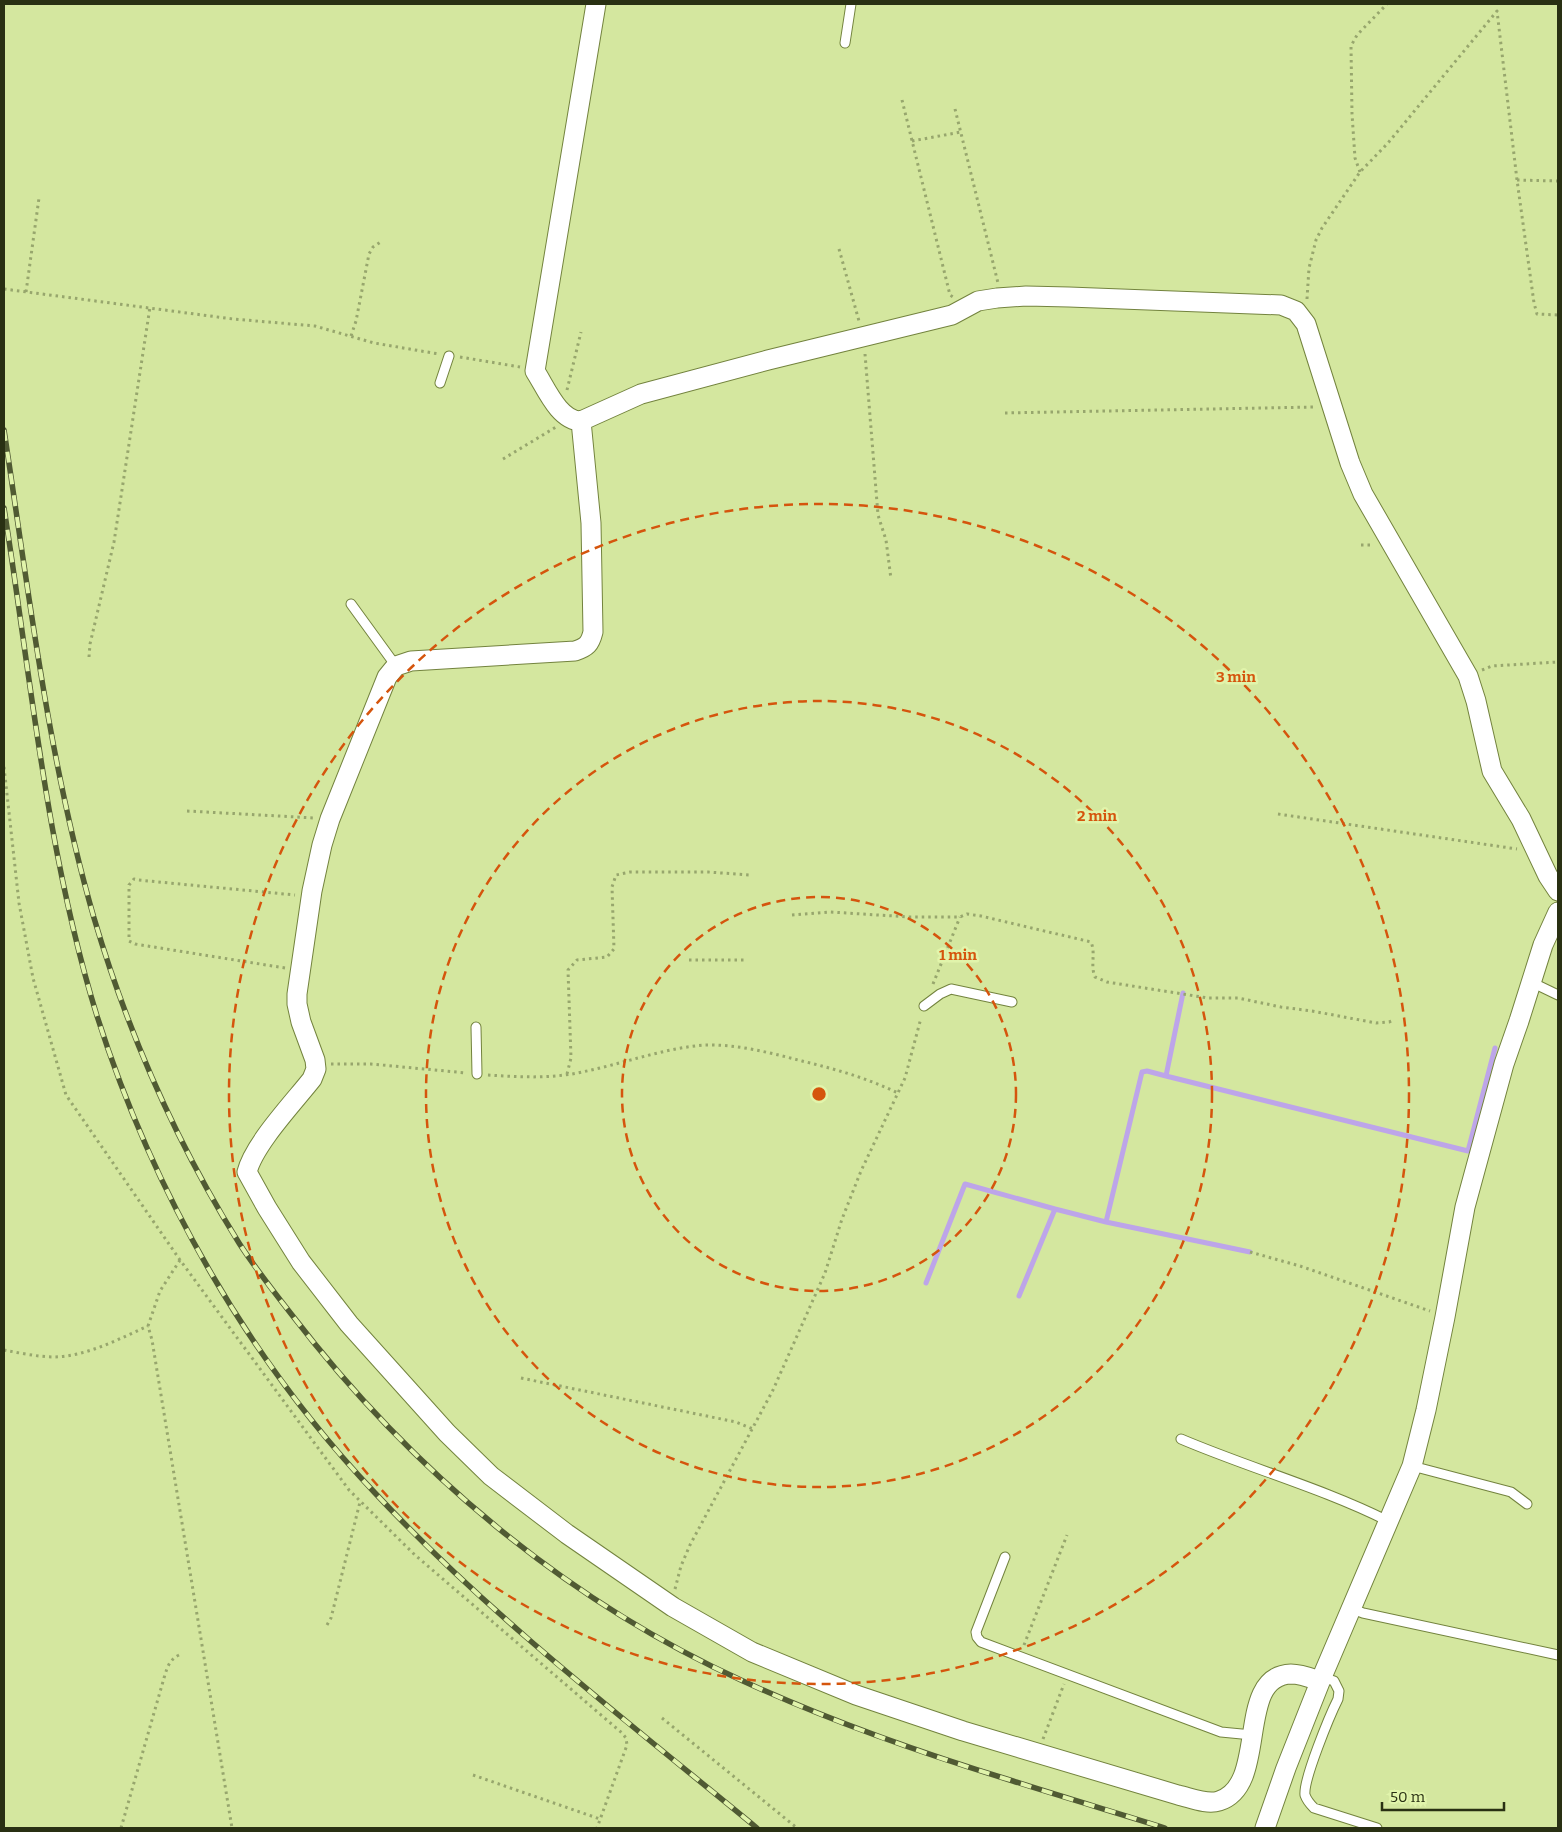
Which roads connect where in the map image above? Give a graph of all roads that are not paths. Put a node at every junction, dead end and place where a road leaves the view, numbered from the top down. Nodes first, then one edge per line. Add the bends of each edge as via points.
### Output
1 (596, 4) edge
2 (851, 4) edge
3 (845, 43) dead end
4 (449, 356) road end
5 (440, 382) dead end
6 (570, 416) junction
7 (351, 604) dead end
8 (396, 666) junction
9 (1558, 891) edge
10 (1558, 912) edge
11 (1531, 982) junction
12 (1558, 995) edge
13 (1012, 1002) dead end
14 (924, 1006) road end
15 (476, 1027) dead end
16 (477, 1074) road end
17 (1181, 1439) dead end
18 (1412, 1466) junction
19 (1527, 1504) dead end
20 (1388, 1521) junction
21 (1005, 1557) dead end
22 (1350, 1608) junction
23 (1558, 1655) edge
24 (1321, 1679) junction
25 (1252, 1735) junction
26 (1265, 1828) edge
27 (1377, 1828) edge

1 - 6 street via 535,372
2 - 3 lane
4 - 5 lane
6 - 8 street via 591,523 593,632 590,642 585,648 575,651 411,661
6 - 9 street via 768,360 952,315 978,301 1055,296 1281,305 1296,311 1306,324 1350,464 1363,494 1468,676 1492,770
7 - 8 lane
8 - 25 street via 387,677 330,820 312,891 297,1004 316,1069 312,1079 262,1142 247,1172 301,1262 349,1324 447,1433 491,1476 567,1534 673,1606 752,1652 839,1688 963,1731 1178,1796 1208,1802 1220,1801 1240,1783
10 - 11 street
11 - 12 lane
11 - 18 street via 1504,1064 1466,1207
13 - 14 lane via 951,989
15 - 16 lane
17 - 20 lane via 1361,1507
18 - 19 lane via 1511,1492
18 - 20 street
20 - 22 street
21 - 25 lane via 978,1626 977,1638 981,1642 1221,1732
22 - 23 lane
22 - 24 street
24 - 25 street via 1290,1674 1268,1684
24 - 26 street
24 - 27 lane via 1334,1681 1339,1691 1308,1776 1308,1802 1314,1808

